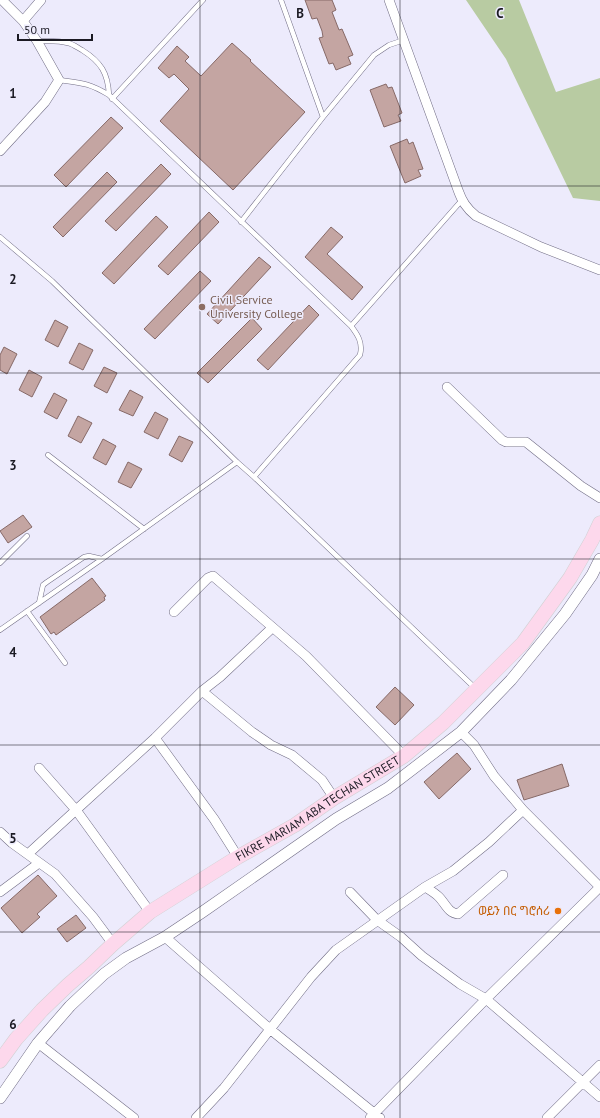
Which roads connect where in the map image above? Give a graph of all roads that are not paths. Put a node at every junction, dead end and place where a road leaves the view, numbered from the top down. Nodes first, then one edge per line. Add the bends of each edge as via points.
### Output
1 (2, 0) edge
2 (41, 0) edge
3 (203, 0) edge
4 (281, 0) edge
5 (390, 0) edge
6 (23, 21) junction
7 (404, 40) junction
8 (37, 41) junction
9 (60, 80) junction
10 (111, 97) junction
11 (323, 117) junction
12 (0, 151) edge
13 (462, 200) junction
14 (241, 222) junction
15 (0, 237) edge
16 (600, 270) edge
17 (350, 326) junction
18 (447, 387) dead end
19 (48, 455) dead end
20 (237, 462) junction
21 (254, 477) junction
22 (600, 498) edge
23 (600, 523) edge
24 (144, 529) junction
25 (27, 536) dead end
26 (596, 541) edge
27 (102, 559) junction
28 (600, 559) edge
29 (0, 563) edge
30 (596, 576) edge
31 (39, 603) junction
32 (27, 611) junction
33 (174, 612) dead end
34 (272, 628) junction
35 (0, 630) edge
36 (65, 663) dead end
37 (476, 689) junction
38 (202, 691) junction
39 (461, 732) junction
40 (155, 738) junction
41 (404, 756) junction
42 (39, 768) dead end
43 (334, 798) junction
44 (76, 810) junction
45 (523, 810) junction
46 (0, 832) edge
47 (28, 854) junction
48 (238, 857) junction
49 (39, 863) junction
50 (503, 874) dead end
51 (425, 887) junction
52 (600, 887) edge
53 (0, 892) edge
54 (350, 892) dead end
55 (150, 912) junction
56 (376, 920) junction
57 (165, 937) junction
58 (113, 944) junction
59 (486, 999) junction
60 (271, 1030) junction
61 (38, 1043) junction
62 (0, 1061) edge
63 (600, 1065) edge
64 (582, 1082) junction
65 (600, 1097) edge
66 (0, 1098) edge
67 (375, 1116) edge
68 (134, 1118) edge
69 (196, 1118) edge
70 (547, 1118) edge

1 - 6 street
2 - 6 street
3 - 10 lane
4 - 11 lane
5 - 7 street
6 - 8 street
7 - 11 lane via 388,45 374,55
7 - 13 street
8 - 9 street
8 - 10 lane via 71,43 94,58 106,76
9 - 10 lane via 86,83
9 - 12 street via 45,102
10 - 14 lane
11 - 14 lane
13 - 16 street via 468,210 476,216 541,247
13 - 17 lane
14 - 17 lane
15 - 20 lane via 52,281
17 - 21 lane via 358,335 362,348 360,355
18 - 22 street via 502,440 526,442
19 - 24 lane
20 - 21 lane
20 - 24 lane
21 - 37 lane
23 - 26 main road, FIKRE MARIAM ABA TECHAN STREET
24 - 27 lane
25 - 29 lane
26 - 37 main road, FIKRE MARIAM ABA TECHAN STREET via 523,643
27 - 31 lane
27 - 31 lane via 84,557 47,582 43,585
28 - 30 street
30 - 39 street via 511,680
31 - 32 lane
32 - 35 lane
32 - 36 lane
33 - 34 street via 213,576
34 - 38 street
34 - 41 street via 306,656
37 - 41 main road, FIKRE MARIAM ABA TECHAN STREET via 443,723
38 - 40 street
38 - 43 street via 252,732 292,755 322,780
39 - 45 street via 474,745 494,776
39 - 57 street via 388,788 336,819
40 - 44 street
40 - 48 street via 214,819
41 - 43 main road, FIKRE MARIAM ABA TECHAN STREET
42 - 44 street
43 - 48 main road, FIKRE MARIAM ABA TECHAN STREET via 295,825
44 - 47 street
44 - 55 street
45 - 51 street via 453,871
45 - 52 street
46 - 47 street
47 - 49 street
48 - 55 main road, FIKRE MARIAM ABA TECHAN STREET
49 - 53 street
49 - 58 street via 55,874
50 - 51 street via 458,914 450,911
51 - 56 street
52 - 59 street
54 - 56 street
55 - 58 main road, FIKRE MARIAM ABA TECHAN STREET
56 - 59 street via 460,984
56 - 60 street via 336,950 311,977
57 - 60 street
57 - 61 street via 126,958 104,974 70,1006
58 - 62 main road, FIKRE MARIAM ABA TECHAN STREET via 42,1010
59 - 64 street
59 - 67 street
60 - 67 street
60 - 69 street
61 - 66 street
61 - 68 street
63 - 64 street
64 - 65 street
64 - 70 street

